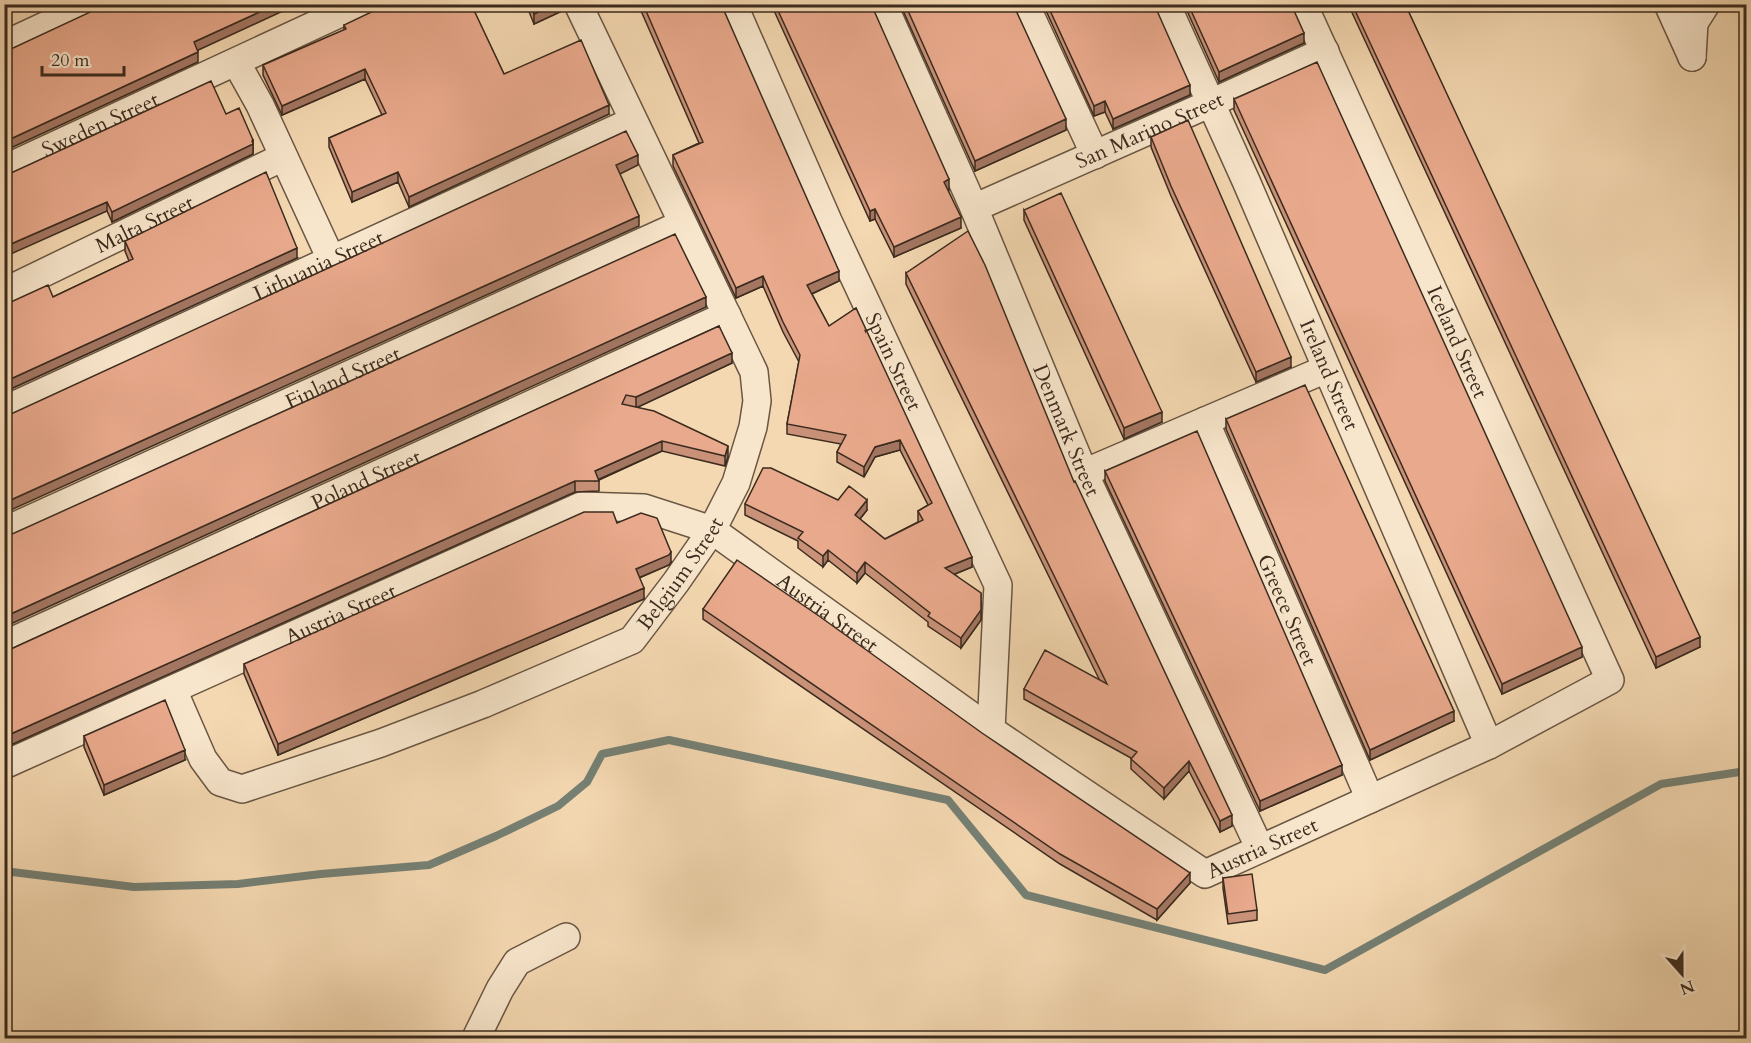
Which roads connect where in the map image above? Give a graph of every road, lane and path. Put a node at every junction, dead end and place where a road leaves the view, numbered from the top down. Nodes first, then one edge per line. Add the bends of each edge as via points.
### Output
1 (92, 4) edge
2 (360, 4) edge
3 (578, 4) edge
4 (734, 4) edge
5 (883, 4) edge
6 (1025, 4) edge
7 (1166, 4) edge
8 (1304, 4) edge
9 (1668, 4) edge
10 (1706, 4) edge
11 (6, 40) edge
12 (1324, 51) junction
13 (236, 62) junction
14 (1211, 103) junction
15 (633, 121) junction
16 (1095, 155) junction
17 (283, 157) junction
18 (4, 169) edge
19 (974, 208) junction
20 (682, 224) junction
21 (331, 259) junction
22 (4, 292) edge
23 (727, 315) junction
24 (1326, 369) junction
25 (4, 410) edge
26 (1205, 421) junction
27 (1084, 473) junction
28 (712, 530) junction
29 (4, 531) edge
30 (4, 645) edge
31 (1610, 680) joint
32 (174, 690) junction
33 (991, 730) junction
34 (1490, 745) junction
35 (4, 765) edge
36 (1370, 799) junction
37 (1260, 849) junction
38 (566, 937) dead end
39 (476, 1038) edge

1 - 11 street
2 - 13 street, Sweden Street
3 - 15 street, Belgium Street
4 - 33 street, Spain Street via 828,221 998,585
5 - 19 street, Denmark Street
6 - 16 street
7 - 14 street, Ireland Street
8 - 12 street, Iceland Street
9 - 10 street via 1692,57 1694,23
12 - 14 street, San Marino Street
12 - 31 street, Iceland Street
13 - 17 street
13 - 18 street, Sweden Street
14 - 16 street, San Marino Street
14 - 24 street, Ireland Street
15 - 20 street, Belgium Street
15 - 21 street, Lithuania Street
16 - 19 street, San Marino Street
17 - 21 street
17 - 22 street, Malta Street
19 - 27 street, Denmark Street
20 - 23 street, Belgium Street
20 - 29 street, Finland Street
21 - 25 street, Lithuania Street
23 - 28 street, Belgium Street via 754,372 758,400 736,483
23 - 30 street, Poland Street
24 - 26 street
24 - 34 street, Ireland Street
26 - 27 street
26 - 36 street, Greece Street
27 - 37 street, Denmark Street
28 - 32 street, Austria Street via 644,508 580,506
28 - 32 street, Belgium Street via 632,640 381,743 242,789 219,782 203,759
28 - 33 street, Austria Street
31 - 34 street, Austria Street
32 - 35 street, Austria Street
33 - 37 street, Austria Street via 1205,874
34 - 36 street, Austria Street
36 - 37 street, Austria Street
38 - 39 street via 517,962

